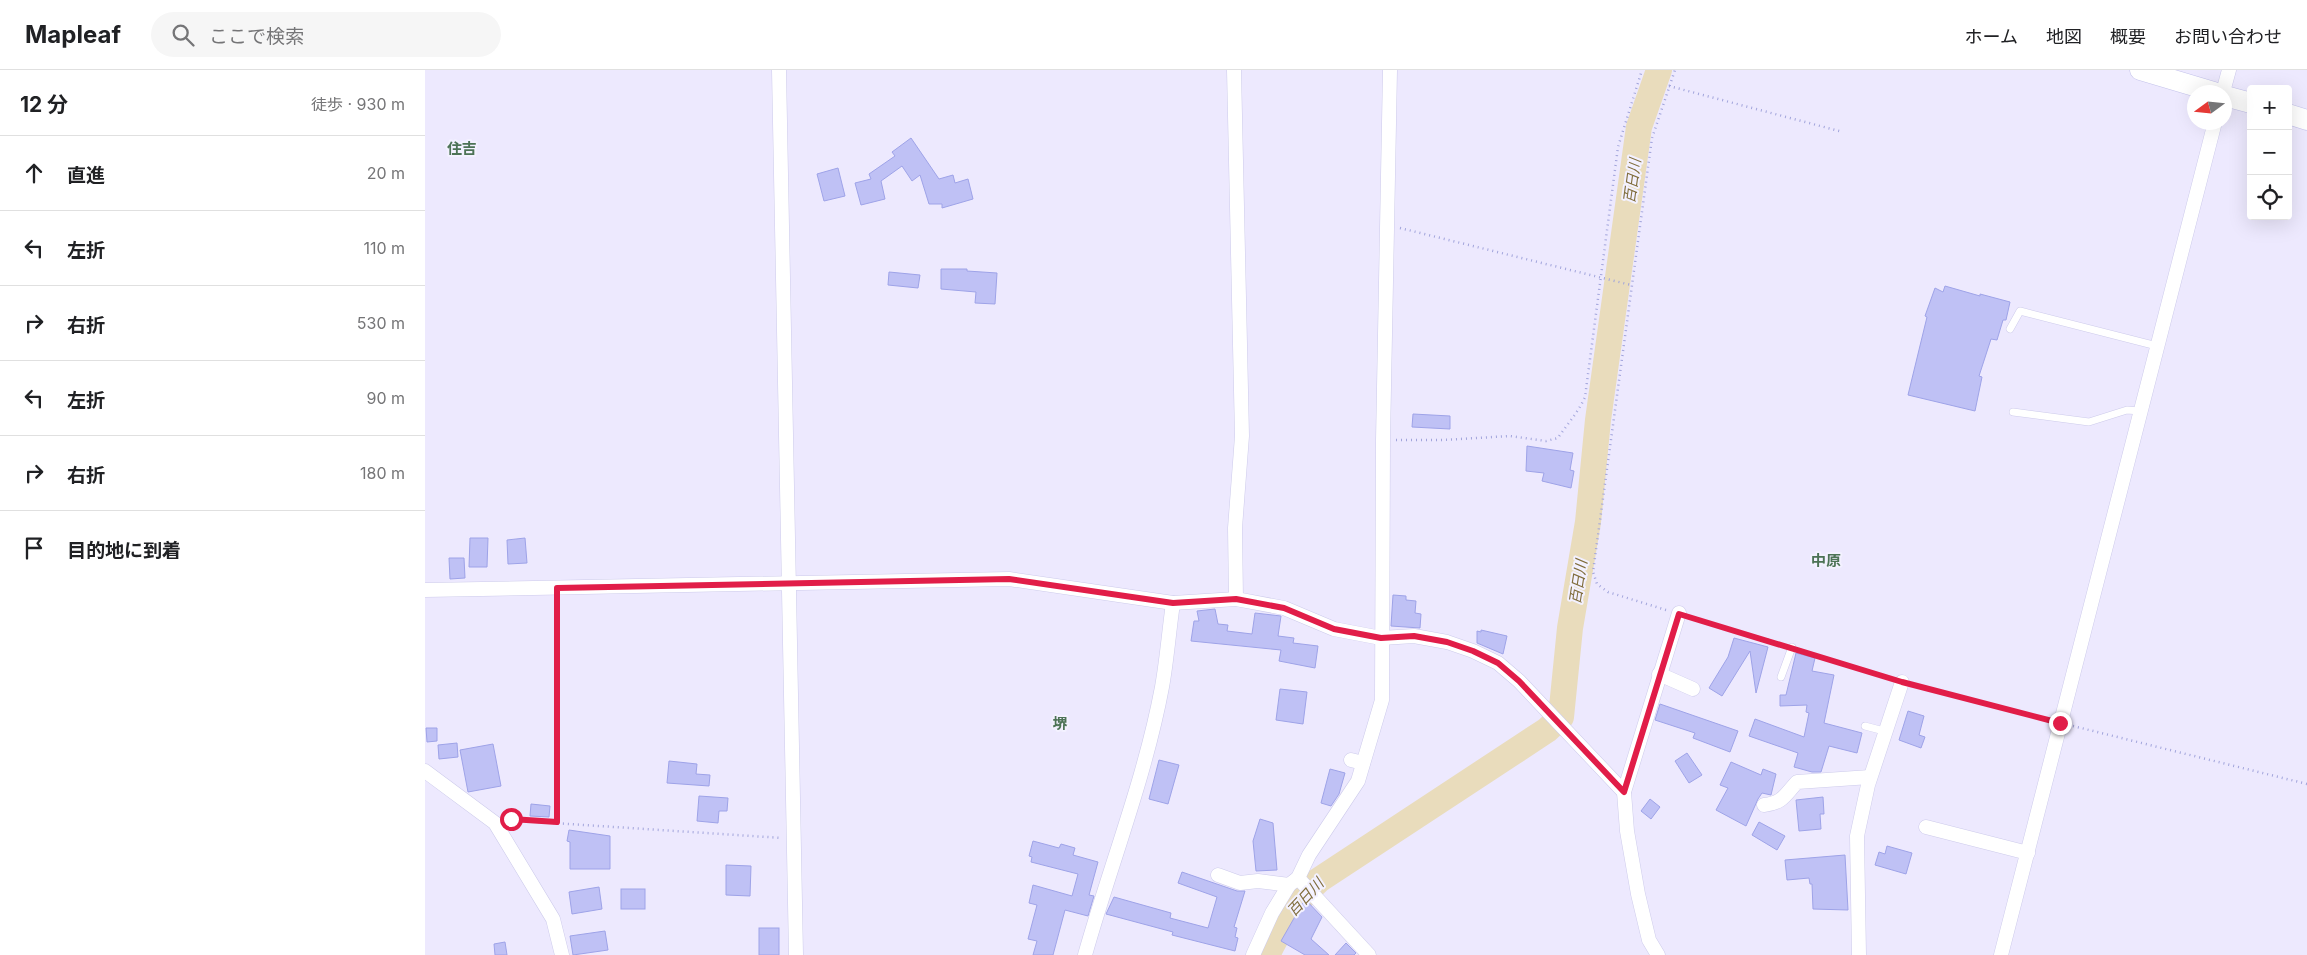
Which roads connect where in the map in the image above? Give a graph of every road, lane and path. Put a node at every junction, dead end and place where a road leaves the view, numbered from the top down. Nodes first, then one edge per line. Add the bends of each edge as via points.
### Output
1 (779, 70) edge
2 (1234, 70) edge
3 (1390, 70) edge
4 (1642, 70) edge
5 (1675, 70) edge
6 (2140, 70) edge
7 (2229, 70) edge
8 (2190, 85) edge
9 (2226, 85) edge
10 (1669, 86) junction
11 (2232, 97) edge
12 (2247, 102) edge
13 (2292, 115) edge
14 (2307, 120) edge
15 (2213, 130) edge
16 (1843, 132) dead end
17 (1386, 225) junction
18 (1601, 276) junction
19 (1631, 285) junction
20 (2010, 329) dead end
21 (2157, 346) junction
22 (2140, 411) junction
23 (2013, 412) dead end
24 (1383, 440) junction
25 (789, 584) junction
26 (557, 588) junction
27 (425, 590) edge
28 (1236, 599) junction
29 (1173, 603) junction
30 (1679, 614) junction
31 (1381, 638) junction
32 (1792, 647) junction
33 (1659, 674) junction
34 (1781, 677) dead end
35 (1902, 682) junction
36 (1693, 689) dead end
37 (2060, 723) junction
38 (1865, 726) dead end
39 (1884, 731) junction
40 (425, 771) edge
41 (1870, 777) junction
42 (2307, 784) edge
43 (1624, 792) junction
44 (1764, 805) dead end
45 (557, 822) junction
46 (495, 823) junction
47 (1927, 827) dead end
48 (793, 839) junction
49 (2028, 852) junction
50 (1218, 875) dead end
51 (1302, 886) junction
52 (562, 955) edge
53 (796, 955) edge
54 (1085, 955) edge
55 (1253, 955) edge
56 (1369, 955) edge
57 (1658, 955) edge
58 (1859, 955) edge
59 (2001, 955) edge

1 - 25 street
2 - 28 street via 1242,436 1235,528
3 - 17 street
4 - 18 path via 1618,147
5 - 10 path
6 - 8 street
7 - 9 street
10 - 16 path
10 - 19 path via 1653,138
11 - 12 street
13 - 14 street
15 - 21 street
17 - 18 path
17 - 24 street
18 - 19 path
18 - 24 path via 1585,397 1558,438 1546,441 1510,436
19 - 30 path via 1593,572 1597,584 1608,592
20 - 21 lane via 2020,311
21 - 22 street
22 - 23 lane via 2127,410 2089,422
22 - 37 street
24 - 31 street
25 - 26 street
25 - 29 street via 1009,579
25 - 48 street
26 - 27 street
26 - 45 path
28 - 29 street
28 - 31 street via 1284,608 1334,629
29 - 54 street via 1162,687 1147,750
30 - 32 path
30 - 33 street
31 - 43 street via 1414,636 1447,642 1498,663
31 - 51 street via 1381,700 1357,761 1358,781 1309,855
32 - 34 lane
32 - 35 path
33 - 36 street
33 - 43 street
35 - 37 path
35 - 39 street
37 - 42 path
37 - 49 street
38 - 39 lane
39 - 41 street
40 - 46 street
41 - 44 street via 1797,782 1781,801
41 - 58 street via 1857,836
43 - 57 street via 1638,894 1649,940
45 - 46 path via 511,819
45 - 48 path
46 - 52 street via 553,919
47 - 49 street
48 - 53 street
49 - 59 street
50 - 51 street via 1240,883 1259,881
51 - 55 street via 1272,912
51 - 56 street

